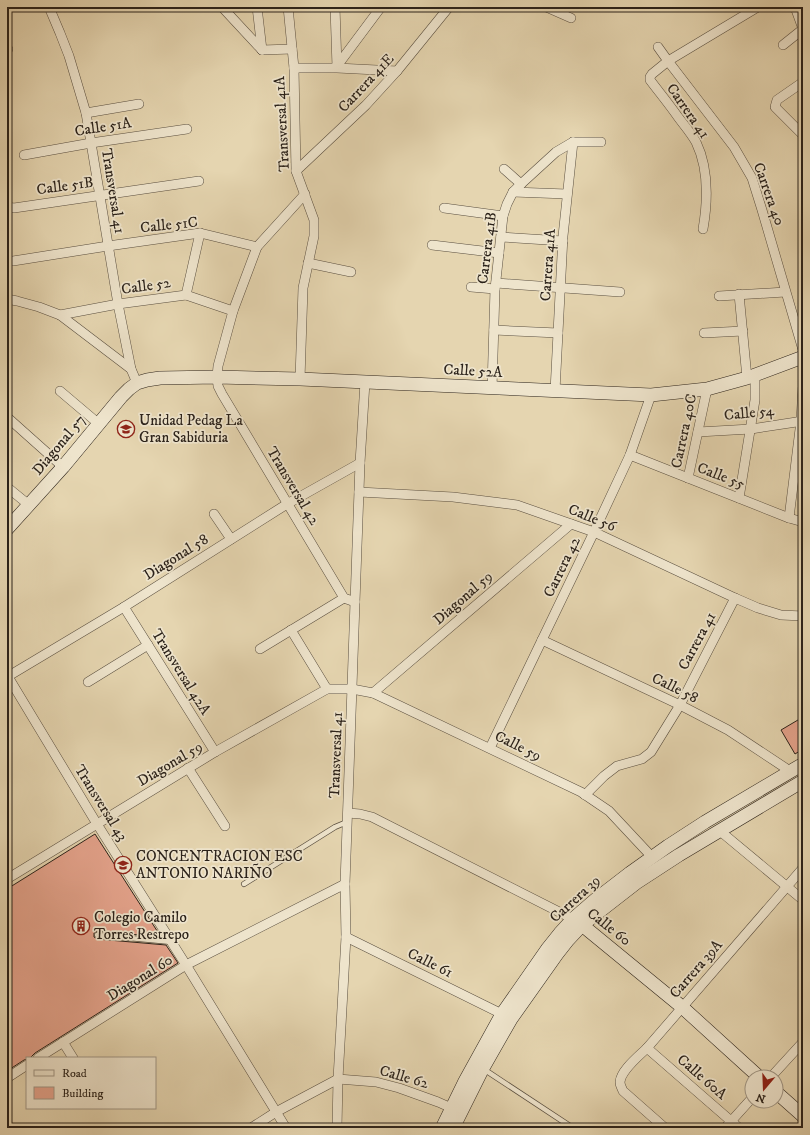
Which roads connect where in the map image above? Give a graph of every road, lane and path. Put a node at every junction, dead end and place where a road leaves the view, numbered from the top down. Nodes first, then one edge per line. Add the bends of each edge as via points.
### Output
1 (49, 7) edge
2 (222, 7) edge
3 (257, 7) edge
4 (288, 7) edge
5 (343, 7) edge
6 (381, 7) edge
7 (448, 7) edge
8 (546, 7) edge
9 (758, 7) edge
10 (795, 7) edge
11 (335, 12) edge
12 (571, 18) dead end
13 (803, 29) edge
14 (782, 45) dead end
15 (658, 47) dead end
16 (292, 49) junction
17 (262, 50) junction
18 (668, 61) junction
19 (337, 67) junction
20 (294, 68) junction
21 (397, 71) junction
22 (803, 82) edge
23 (139, 104) dead end
24 (86, 113) junction
25 (187, 129) dead end
26 (803, 136) edge
27 (573, 142) junction
28 (601, 142) dead end
29 (91, 143) junction
30 (24, 155) dead end
31 (504, 169) dead end
32 (296, 171) junction
33 (199, 181) dead end
34 (521, 184) junction
35 (513, 192) junction
36 (305, 194) junction
37 (568, 194) junction
38 (100, 195) junction
39 (7, 207) edge
40 (444, 208) dead end
41 (503, 216) junction
42 (703, 229) dead end
43 (200, 233) junction
44 (501, 237) junction
45 (563, 241) junction
46 (432, 245) dead end
47 (108, 246) junction
48 (257, 247) junction
49 (499, 253) junction
50 (13, 261) dead end
51 (308, 263) junction
52 (351, 272) dead end
53 (496, 286) junction
54 (471, 287) dead end
55 (560, 288) junction
56 (620, 292) dead end
57 (785, 292) junction
58 (740, 294) junction
59 (186, 295) junction
60 (719, 296) dead end
61 (7, 299) edge
62 (118, 304) junction
63 (233, 311) junction
64 (60, 315) junction
65 (494, 330) junction
66 (743, 331) junction
67 (558, 333) junction
68 (704, 333) dead end
69 (803, 350) edge
70 (803, 358) edge
71 (131, 369) junction
72 (751, 376) junction
73 (217, 377) junction
74 (300, 379) junction
75 (365, 382) junction
76 (137, 383) junction
77 (803, 386) edge
78 (492, 388) junction
79 (707, 389) junction
80 (60, 391) dead end
81 (555, 391) junction
82 (651, 395) junction
83 (7, 417) edge
84 (802, 421) edge
85 (98, 424) junction
86 (751, 429) junction
87 (698, 432) junction
88 (630, 456) junction
89 (360, 462) junction
90 (63, 467) junction
91 (688, 478) junction
92 (7, 488) edge
93 (359, 492) junction
94 (739, 498) junction
95 (287, 504) junction
96 (29, 505) junction
97 (214, 514) dead end
98 (789, 518) junction
99 (803, 522) edge
100 (571, 524) junction
101 (7, 529) edge
102 (594, 532) junction
103 (231, 539) junction
104 (344, 598) junction
105 (735, 598) junction
106 (355, 602) junction
107 (124, 606) junction
108 (803, 616) edge
109 (291, 630) junction
110 (542, 640) junction
111 (148, 644) junction
112 (260, 650) dead end
113 (7, 676) edge
114 (88, 682) dead end
115 (326, 689) junction
116 (352, 689) junction
117 (373, 693) junction
118 (680, 705) junction
119 (490, 748) junction
120 (215, 752) junction
121 (803, 764) edge
122 (188, 768) junction
123 (790, 771) junction
124 (803, 781) edge
125 (585, 795) junction
126 (347, 817) junction
127 (97, 824) junction
128 (225, 826) dead end
129 (720, 831) junction
130 (652, 858) junction
131 (803, 868) edge
132 (7, 879) edge
133 (244, 884) dead end
134 (345, 884) junction
135 (786, 886) junction
136 (803, 900) edge
137 (578, 922) junction
138 (97, 935) dead end
139 (346, 937) junction
140 (172, 942) junction
141 (186, 966) junction
142 (682, 1007) junction
143 (502, 1014) junction
144 (63, 1042) junction
145 (803, 1042) edge
146 (647, 1048) junction
147 (40, 1057) edge
148 (72, 1057) edge
149 (26, 1066) edge
150 (483, 1068) junction
151 (750, 1069) edge
152 (778, 1069) edge
153 (7, 1078) edge
154 (338, 1079) junction
155 (784, 1099) edge
156 (744, 1107) edge
157 (456, 1110) junction
158 (276, 1112) junction
159 (803, 1116) edge
160 (728, 1125) edge
161 (252, 1128) edge
162 (286, 1128) edge
163 (337, 1128) edge
164 (442, 1128) edge
165 (453, 1128) edge
166 (573, 1128) edge
167 (665, 1128) edge
168 (739, 1128) edge

1 - 24 street, Transversal 41 via 69,56
2 - 17 street
3 - 17 street
4 - 16 street, Transversal 41A
5 - 11 street
6 - 19 street
7 - 21 street, Carrera 41E
8 - 12 street
9 - 18 street
10 - 13 street
11 - 19 street
13 - 14 street
15 - 18 street, Carrera 40
16 - 17 street
16 - 20 street, Transversal 41A
18 - 42 street, Carrera 41 via 652,74 650,80 689,131 703,161 706,183 706,214
18 - 57 street, Carrera 40 via 734,147 752,178
19 - 20 street
19 - 21 street
20 - 32 street, Transversal 41A
21 - 32 street, Carrera 41E via 366,105
22 - 26 street via 775,104
23 - 24 street
24 - 29 street, Transversal 41
25 - 29 street, Calle 51A
27 - 28 street
27 - 34 street, Carrera 41B via 556,152
27 - 37 street, Carrera 41A
29 - 30 street, Calle 51A
29 - 38 street, Transversal 41
31 - 34 street
32 - 36 street, Transversal 41A
33 - 38 street, Calle 51B
34 - 35 street, Carrera 41B
35 - 37 street
35 - 41 street, Carrera 41B
36 - 48 street
36 - 51 street, Transversal 41A via 314,220 314,236
37 - 45 street, Carrera 41A
38 - 39 street, Calle 51B
38 - 47 street, Transversal 41
40 - 41 street
41 - 44 street, Carrera 41B
43 - 47 street, Calle 51C
43 - 48 street, Calle 51C
43 - 59 street
44 - 45 street
44 - 49 street, Carrera 41B
45 - 55 street, Carrera 41A
46 - 49 street
47 - 50 street, Calle 51C
47 - 62 street, Transversal 41
48 - 63 street
49 - 53 street, Carrera 41B
51 - 52 street
51 - 74 street, Transversal 41A via 303,288
53 - 54 street
53 - 55 street
53 - 65 street, Carrera 41B
55 - 56 street
55 - 67 street, Carrera 41A
57 - 58 street
57 - 69 street, Carrera 40
58 - 60 street
58 - 66 street
59 - 62 street, Calle 52
59 - 63 street, Calle 52
61 - 64 street
62 - 64 street, Calle 52
62 - 71 street, Transversal 41
63 - 73 street
64 - 71 street
65 - 67 street
65 - 78 street, Carrera 41B
66 - 68 street
66 - 72 street
67 - 81 street, Carrera 41A
70 - 72 street, Calle 52A
71 - 76 street, Transversal 41
72 - 79 street, Calle 52A
72 - 86 street via 755,400
73 - 74 street, Calle 52A
73 - 76 street, Calle 52A via 160,378
73 - 95 street, Transversal 42 via 222,394
74 - 75 street, Calle 52A
75 - 78 street, Calle 52A
75 - 89 street, Transversal 41
76 - 85 street, Diagonal 57 via 120,396
77 - 84 street
78 - 81 street, Calle 52A
79 - 82 street, Calle 52A
79 - 87 street, Carrera 40C
80 - 85 street
81 - 82 street, Calle 52A
82 - 88 street, Carrera 42
83 - 90 street
84 - 86 street, Calle 54
84 - 98 street
85 - 90 street, Diagonal 57
86 - 87 street, Calle 54
86 - 94 street
87 - 91 street, Carrera 40C
88 - 91 street, Calle 55
88 - 102 street, Carrera 42
89 - 93 street, Transversal 41
89 - 95 street, Diagonal 58
90 - 96 street, Diagonal 57
91 - 94 street, Calle 55
92 - 96 street
93 - 100 street, Calle 56 via 453,496 517,506
93 - 106 street, Transversal 41
94 - 98 street, Calle 55
95 - 103 street, Diagonal 58
95 - 104 street, Transversal 42
96 - 101 street, Diagonal 57
97 - 103 street
98 - 99 street, Calle 55
100 - 102 street, Calle 56
100 - 117 street, Diagonal 59
102 - 105 street, Calle 56
102 - 110 street, Carrera 42
103 - 107 street, Diagonal 58
104 - 106 street
104 - 109 street
105 - 108 street, Calle 56 via 781,615
105 - 118 street, Carrera 41
106 - 116 street, Transversal 41
107 - 111 street, Transversal 42A
107 - 113 street, Diagonal 58
109 - 112 street
109 - 115 street
110 - 118 street, Calle 58
110 - 119 street, Carrera 42
111 - 114 street
111 - 120 street, Transversal 42A
113 - 127 street, Transversal 43
115 - 116 street, Diagonal 59
115 - 120 street, Diagonal 59
116 - 117 street, Calle 59
116 - 126 street, Transversal 41
117 - 119 street, Calle 59
118 - 123 street, Calle 58 via 728,730
118 - 125 street, Carrera 41 via 650,752 642,759 617,766
119 - 125 street, Calle 59
120 - 122 street, Diagonal 59
121 - 123 street, Carrera 39
122 - 127 street, Diagonal 59
122 - 128 street
123 - 130 street, Carrera 39 via 705,822
124 - 129 street, Carrera 39
125 - 130 street, Calle 59 via 609,811
126 - 133 lane
126 - 134 street, Transversal 41
126 - 137 street, Calle 60 via 360,814 372,817
127 - 132 street, Diagonal 59
127 - 140 street, Transversal 43
129 - 135 street
129 - 137 street, Carrera 39
130 - 137 street, Carrera 39 via 595,900
131 - 135 street, Carrera 39A
134 - 139 street, Transversal 41
134 - 141 street, Diagonal 60
135 - 136 street
135 - 142 street, Carrera 39A
137 - 142 street, Calle 60
137 - 143 street, Carrera 39 via 560,932
137 - 150 street, Carrera 39 via 568,940 511,1019
138 - 140 lane
139 - 143 street, Calle 61
139 - 154 street, Transversal 41
140 - 141 street, Transversal 43
141 - 144 street, Diagonal 60
141 - 158 street, Transversal 43
142 - 146 street, Carrera 39A
142 - 151 street, Calle 60
143 - 157 street, Carrera 39 via 464,1083
144 - 147 street, Diagonal 60
144 - 148 street
145 - 152 street
146 - 160 street, Calle 60A
146 - 167 street, Carrera 39A via 624,1071 620,1084 623,1091
149 - 153 street
150 - 157 street, Carrera 39
150 - 166 lane
154 - 157 street, Calle 62 via 376,1082 399,1088
154 - 158 street
154 - 163 street, Transversal 41
155 - 159 street
156 - 160 street
157 - 164 street, Carrera 39
157 - 165 street, Carrera 39
158 - 161 street
158 - 162 street, Transversal 43
160 - 168 street, Calle 60A

